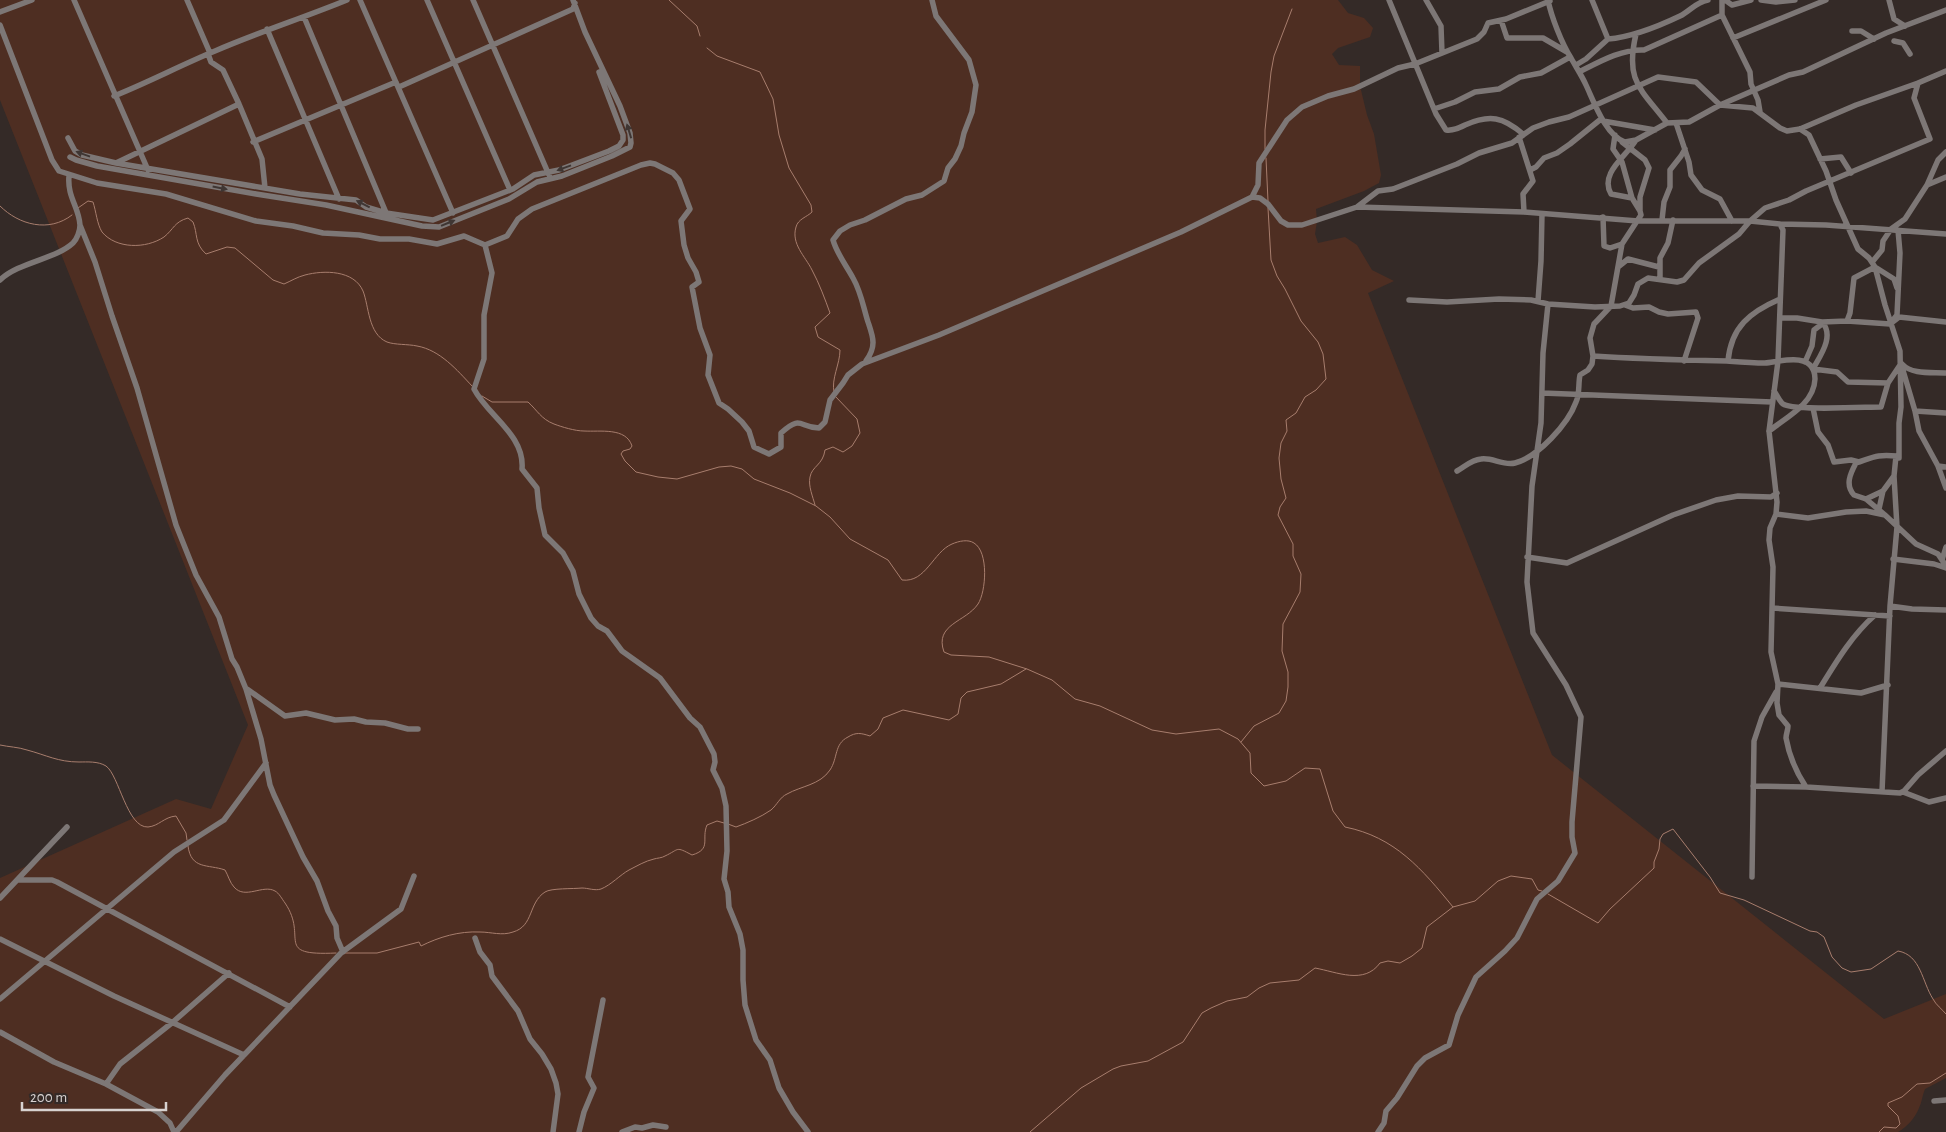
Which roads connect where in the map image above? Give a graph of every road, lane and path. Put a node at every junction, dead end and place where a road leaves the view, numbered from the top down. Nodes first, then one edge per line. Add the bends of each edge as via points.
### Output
1 (32, 0) edge
2 (74, 0) edge
3 (187, 0) edge
4 (347, 0) edge
5 (360, 0) edge
6 (427, 0) edge
7 (473, 0) edge
8 (932, 0) edge
9 (1389, 0) edge
10 (1426, 0) edge
11 (1592, 0) edge
12 (1708, 0) edge
13 (1723, 0) edge
14 (1751, 0) edge
15 (1761, 0) edge
16 (1795, 0) edge
17 (1826, 0) edge
18 (1889, 0) edge
19 (574, 1) edge
20 (1549, 1) edge
21 (573, 9) junction
22 (1946, 10) edge
23 (0, 12) edge
24 (1722, 16) junction
25 (304, 17) junction
26 (1502, 20) junction
27 (0, 25) edge
28 (1905, 26) junction
29 (267, 29) junction
30 (1852, 31) dead end
31 (1636, 34) junction
32 (1733, 38) junction
33 (1608, 39) junction
34 (1874, 39) junction
35 (1894, 41) dead end
36 (493, 46) junction
37 (1632, 50) junction
38 (209, 53) junction
39 (1442, 53) junction
40 (1910, 54) dead end
41 (1569, 55) junction
42 (454, 62) junction
43 (1415, 64) junction
44 (1576, 65) junction
45 (1946, 71) edge
46 (1579, 72) junction
47 (1918, 83) junction
48 (397, 85) junction
49 (1638, 86) junction
50 (1755, 90) junction
51 (114, 96) junction
52 (240, 104) junction
53 (340, 105) junction
54 (1720, 105) junction
55 (1594, 106) junction
56 (1434, 109) junction
57 (1760, 112) junction
58 (306, 120) junction
59 (1602, 120) junction
60 (1667, 123) junction
61 (1676, 123) junction
62 (1800, 129) junction
63 (1655, 130) junction
64 (1521, 135) junction
65 (1615, 135) junction
66 (68, 138) dead end
67 (1636, 140) junction
68 (254, 142) junction
69 (1622, 142) junction
70 (1631, 149) junction
71 (1685, 149) junction
72 (139, 150) junction
73 (1946, 152) edge
74 (70, 157) dead end
75 (1621, 160) junction
76 (1820, 160) junction
77 (116, 163) junction
78 (1530, 170) junction
79 (149, 172) junction
80 (1852, 173) junction
81 (69, 176) junction
82 (549, 176) junction
83 (1946, 177) edge
84 (1829, 182) junction
85 (1927, 185) junction
86 (265, 188) junction
87 (510, 190) junction
88 (300, 194) junction
89 (1252, 197) junction
90 (1632, 198) junction
91 (339, 199) junction
92 (301, 201) junction
93 (1357, 207) junction
94 (1640, 211) junction
95 (1524, 212) junction
96 (453, 213) junction
97 (1542, 214) junction
98 (387, 216) junction
99 (1603, 217) junction
100 (401, 219) junction
101 (1662, 220) junction
102 (1673, 220) junction
103 (1638, 221) junction
104 (1732, 221) junction
105 (1750, 221) junction
106 (1780, 224) junction
107 (80, 225) junction
108 (1848, 226) junction
109 (1891, 229) junction
110 (1898, 230) junction
111 (1946, 234) edge
112 (1622, 244) junction
113 (485, 245) junction
114 (1874, 264) junction
115 (1659, 267) junction
116 (1617, 268) junction
117 (3, 276) edge
118 (1660, 279) junction
119 (0, 280) edge
120 (1897, 288) junction
121 (1780, 299) junction
122 (1409, 300) dead end
123 (1538, 301) junction
124 (1548, 304) junction
125 (1625, 305) junction
126 (1611, 306) junction
127 (1780, 318) junction
128 (1847, 321) junction
129 (1822, 322) junction
130 (1946, 322) edge
131 (1890, 324) junction
132 (1593, 356) junction
133 (1684, 361) junction
134 (1728, 361) junction
135 (1778, 361) junction
136 (865, 362) junction
137 (1806, 362) junction
138 (1901, 363) junction
139 (1813, 369) junction
140 (1946, 373) edge
141 (1888, 383) junction
142 (1774, 391) junction
143 (1542, 393) junction
144 (1578, 394) junction
145 (1772, 402) junction
146 (1802, 407) junction
147 (1813, 408) junction
148 (1915, 411) junction
149 (1946, 412) edge
150 (1769, 431) junction
151 (1538, 449) junction
152 (1898, 456) junction
153 (1859, 462) junction
154 (1938, 466) junction
155 (1946, 467) edge
156 (1457, 471) dead end
157 (1894, 476) junction
158 (1946, 488) edge
159 (1883, 491) junction
160 (1777, 493) junction
161 (1866, 499) junction
162 (1879, 509) junction
163 (1776, 514) junction
164 (1885, 515) junction
165 (1897, 526) junction
166 (1946, 547) edge
167 (1527, 557) junction
168 (1893, 559) junction
169 (1942, 560) junction
170 (1946, 567) edge
171 (1890, 606) junction
172 (1772, 608) junction
173 (1946, 610) edge
174 (1875, 615) junction
175 (1890, 616) junction
176 (1888, 685) junction
177 (1778, 687) junction
178 (1820, 688) junction
179 (246, 689) junction
180 (418, 729) dead end
181 (1946, 750) edge
182 (266, 763) junction
183 (1753, 786) junction
184 (1806, 787) junction
185 (1882, 792) junction
186 (1903, 792) junction
187 (1946, 798) edge
188 (67, 827) dead end
189 (414, 876) dead end
190 (1752, 877) dead end
191 (18, 880) junction
192 (0, 898) edge
193 (108, 908) junction
194 (475, 938) dead end
195 (0, 939) edge
196 (343, 952) junction
197 (45, 961) junction
198 (228, 973) junction
199 (0, 999) edge
200 (603, 1000) dead end
201 (290, 1007) junction
202 (173, 1022) junction
203 (0, 1032) edge
204 (244, 1055) junction
205 (106, 1084) junction
206 (1946, 1100) edge
207 (1934, 1101) dead end
208 (666, 1126) dead end
209 (175, 1132) edge
210 (553, 1132) edge
211 (579, 1132) edge
212 (622, 1132) edge
213 (808, 1132) edge
214 (1378, 1132) edge

1 - 23 street
2 - 51 street
3 - 38 street
4 - 25 street
5 - 48 street
6 - 42 street
7 - 36 street
8 - 136 street via 936,16 970,60 976,85 972,112 961,146 944,181 922,195 850,225 833,240 858,288 872,331 874,341
9 - 43 street
10 - 39 street via 1441,26
11 - 33 street
12 - 31 street
13 - 14 street via 1732,5
13 - 24 street
15 - 16 street
17 - 32 street
18 - 28 street via 1894,19
19 - 21 street
82 -> 19 street via 562,176 612,156 626,150 631,143 620,106 584,32
20 - 26 street
20 - 41 street via 1552,17
21 - 36 street
21 -> 82 street via 617,115 623,140 609,151
22 - 28 street
24 - 32 street
24 - 37 street via 1644,50
25 - 29 street
25 - 53 street
26 - 39 street via 1488,23 1477,39
26 - 41 street via 1507,38 1543,38
27 - 81 street via 55,166
28 - 34 street
29 - 38 street
29 - 58 street
30 - 34 street via 1861,31
31 - 33 street
31 - 37 street
32 - 50 street
33 - 44 street
34 - 50 street
35 - 40 street via 1903,43
36 - 42 street
36 - 82 street
37 - 46 street
37 - 49 street via 1633,75
38 - 51 street
38 - 52 street via 212,62 223,70
39 - 43 street
41 - 44 street
41 - 56 street via 1541,73 1520,77 1499,89 1475,92
42 - 48 street
42 - 87 street
43 - 56 street
43 - 89 street via 1302,107 1288,120 1259,163 1258,185
44 - 46 street
45 - 47 street
46 - 55 street
47 - 62 street
47 - 80 street via 1914,98 1930,140
48 - 53 street
48 - 96 street
49 - 54 street via 1658,77 1690,81 1702,86
49 - 55 street
49 - 60 street
50 - 54 street
50 - 57 street
51 - 72 street
52 - 68 street
52 - 72 street
53 - 58 street
53 - 98 street
54 - 57 street via 1743,106
54 - 61 street via 1692,120
55 - 59 street
55 - 64 street
56 - 64 street via 1446,130 1484,118 1501,119
57 - 62 street via 1783,130
58 - 68 street
58 - 91 street
59 - 63 street
59 - 65 street
59 - 78 street
60 - 61 street
60 - 63 street
61 - 71 street
62 - 76 street via 1810,135
63 - 67 street
64 - 78 street
64 - 93 street via 1512,144 1480,153 1393,189 1378,191
65 - 69 street
65 - 75 street via 1613,150
77 -> 66 street via 82,155 75,151
67 - 69 street
67 - 70 street
68 - 86 street via 262,159
69 - 70 street
70 - 75 street
70 - 94 street via 1645,160 1649,168 1640,198
71 - 101 street via 1670,170 1670,187
71 - 104 street via 1691,175 1703,191 1720,199
72 - 77 street
72 - 79 street
73 - 85 street via 1938,160
74 - 79 street via 97,166
75 - 90 street
75 - 90 street via 1610,172 1610,192
76 - 80 street via 1841,157
76 - 84 street
77 - 79 street
78 - 95 street via 1532,181 1523,194
79 - 86 street
79 -> 92 street
80 - 84 street
81 - 107 street via 69,188
81 - 113 street via 166,194 256,221 322,233 438,244 464,236
82 - 87 street via 534,175
100 -> 82 street via 422,226 439,227 509,199
83 - 85 street
84 - 105 street via 1769,205
84 - 108 street
85 - 109 street via 1905,219
86 - 88 street
87 - 96 street
88 - 91 street
88 - 92 street
89 - 93 street via 1260,198 1288,224 1302,225
89 - 136 street via 1181,232 939,335
90 - 94 street
98 -> 91 street via 356,200
92 - 98 street
93 - 95 street
94 - 103 street
95 - 97 street
96 - 100 street via 433,220
97 - 99 street
97 - 123 street
98 - 100 street
99 - 103 street
99 - 112 street via 1604,246 1610,248
101 - 102 street
101 - 103 street
102 - 104 street
102 - 115 street
103 - 112 street
104 - 105 street
105 - 106 street
105 - 118 street via 1739,234 1699,263 1684,280
106 - 108 street
106 - 121 street via 1783,230
107 - 117 street via 72,244
107 - 179 street via 139,393 176,526 196,575 219,617 232,659
108 - 109 street
108 - 114 street via 1858,248
109 - 110 street
109 - 114 street
110 - 111 street
110 - 120 street
112 - 116 street
113 - 136 street via 508,236 518,218 532,209 650,163 677,176 690,207 681,226 686,251 699,277 699,282 692,287 700,328 710,355 708,375 719,403 742,422 754,447 769,454 778,449 781,433 795,423 819,428 825,422 830,400 848,375
113 - 213 street via 492,273 484,315 484,359 474,389 517,443 522,469 537,488 545,535 563,553 573,571 579,594 591,618 632,660 658,675 690,718 700,726 708,741 715,758 713,770 726,800 724,879 743,950 745,1005 756,1040 770,1060 779,1088
114 - 120 street via 1894,279
114 - 128 street via 1854,278
114 - 131 street
115 - 116 street via 1628,258
115 - 118 street
116 - 126 street
117 - 119 street
118 - 125 street via 1642,280 1632,300
120 - 131 street via 1896,315
121 - 127 street
121 - 134 street via 1754,313 1739,328 1732,340
122 - 123 street
123 - 124 street
124 - 126 street
124 - 143 street
125 - 126 street
125 - 133 street via 1649,307 1668,314 1696,312 1698,318
126 - 132 street via 1598,318 1591,333
127 - 129 street
127 - 135 street
128 - 129 street
128 - 131 street
129 - 137 street via 1814,330
129 - 139 street via 1828,334
130 - 131 street via 1898,317
131 - 138 street
132 - 133 street
132 - 144 street via 1590,368 1580,376
133 - 134 street
134 - 135 street
135 - 137 street
135 - 142 street
137 - 139 street
138 - 140 street via 1915,372
138 - 141 street
138 - 148 street
138 - 152 street
139 - 141 street via 1837,372 1848,382
139 - 146 street via 1814,387
141 - 147 street via 1881,407
142 - 145 street
142 - 146 street via 1784,405
143 - 144 street
143 - 151 street
144 - 145 street
144 - 151 street via 1575,406 1558,430
145 - 150 street
146 - 147 street
146 - 150 street
147 - 153 street via 1818,432 1828,445 1834,462
148 - 149 street
148 - 154 street via 1919,431
150 - 160 street
151 - 156 street via 1514,463 1481,459 1471,461
151 - 167 street
152 - 153 street via 1876,455
152 - 157 street
153 - 161 street via 1848,487 1854,495
154 - 155 street
154 - 158 street
157 - 159 street
157 - 165 street
159 - 161 street
159 - 162 street
160 - 163 street
160 - 167 street via 1771,497 1738,496 1716,500 1673,515 1567,563
161 - 162 street
162 - 164 street
163 - 164 street via 1808,518 1866,511
163 - 172 street via 1770,532
164 - 165 street
165 - 168 street
165 - 169 street via 1916,544 1938,554
166 - 169 street
167 - 214 street via 1533,633 1566,685 1581,717 1572,822 1575,853 1558,881 1537,899 1516,938 1476,977 1448,1045 1417,1066 1386,1111
168 - 170 street
168 - 171 street
169 - 170 street
171 - 173 street
171 - 175 street
172 - 174 street
172 - 177 street via 1771,652
174 - 175 street
174 - 178 street via 1861,627 1837,658
175 - 176 street
176 - 178 street via 1861,693
176 - 185 street
177 - 178 street
177 - 183 street via 1754,741
177 - 184 street via 1779,715 1788,726 1786,738 1792,759
179 - 180 street via 285,716 306,713 335,720 354,719
179 - 182 street
181 - 186 street
182 - 193 street via 224,820 174,852
182 - 196 street via 274,795 317,881
183 - 184 street
183 - 190 street
184 - 185 street
185 - 186 street
186 - 187 street via 1929,802
188 - 191 street
189 - 196 street via 401,909
191 - 192 street
191 - 193 street via 52,880
193 - 197 street
193 - 198 street
194 - 210 street via 490,965 492,976 518,1011 530,1039 551,1069 558,1094
195 - 197 street
196 - 201 street
197 - 199 street
197 - 202 street
198 - 201 street
198 - 202 street
200 - 211 street via 588,1077 594,1088
201 - 204 street
202 - 204 street
202 - 205 street via 120,1064
203 - 205 street via 54,1062
204 - 209 street
205 - 209 street via 164,1116
206 - 207 street
208 - 212 street via 635,1127

